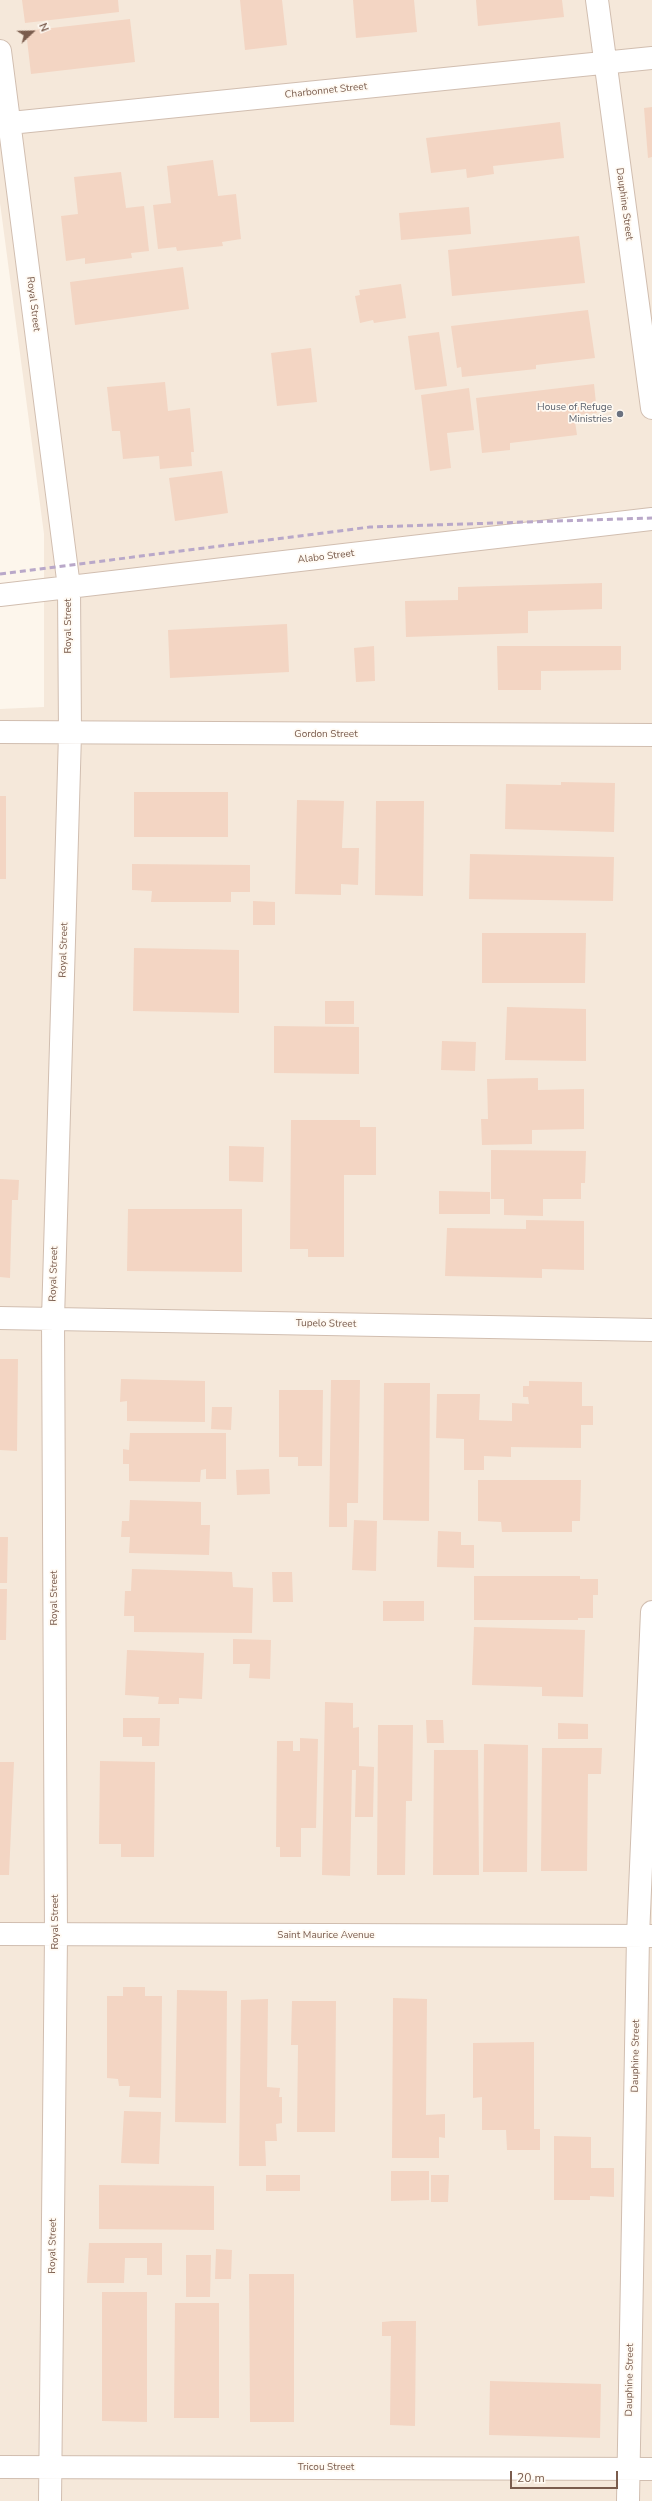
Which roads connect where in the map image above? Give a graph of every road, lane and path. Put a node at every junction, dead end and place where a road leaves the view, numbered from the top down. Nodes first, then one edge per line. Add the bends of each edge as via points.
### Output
1 (597, 0) edge
2 (0, 51) edge
3 (652, 58) edge
4 (604, 64) junction
5 (5, 124) edge
6 (652, 408) edge
7 (652, 519) edge
8 (69, 587) junction
9 (0, 595) edge
10 (0, 732) edge
11 (70, 734) junction
12 (652, 735) edge
13 (0, 1318) edge
14 (53, 1319) junction
15 (652, 1330) edge
16 (652, 1612) edge
17 (0, 1934) edge
18 (56, 1936) junction
19 (645, 1936) edge
20 (0, 2467) edge
21 (51, 2467) junction
22 (628, 2468) junction
23 (652, 2469) edge
24 (50, 2501) edge
25 (628, 2501) edge

1 - 4 street, Dauphine Street
2 - 5 street, Royal Street
3 - 4 street, Charbonnet Street
4 - 5 street, Charbonnet Street
4 - 6 street, Dauphine Street
5 - 8 street, Royal Street
7 - 8 street, Alabo Street
8 - 9 street, Alabo Street
8 - 11 street, Royal Street
10 - 11 street, Gordon Street
11 - 12 street, Gordon Street
11 - 14 street, Royal Street
13 - 14 street, Tupelo Street
14 - 15 street, Tupelo Street
14 - 18 street, Royal Street
16 - 19 street, Dauphine Street
17 - 18 street, Saint Maurice Avenue
18 - 19 street, Saint Maurice Avenue
18 - 21 street, Royal Street
19 - 22 street, Dauphine Street
20 - 21 street, Tricou Street
21 - 22 street, Tricou Street
21 - 24 street, Royal Street
22 - 23 street, Tricou Street
22 - 25 street, Dauphine Street

